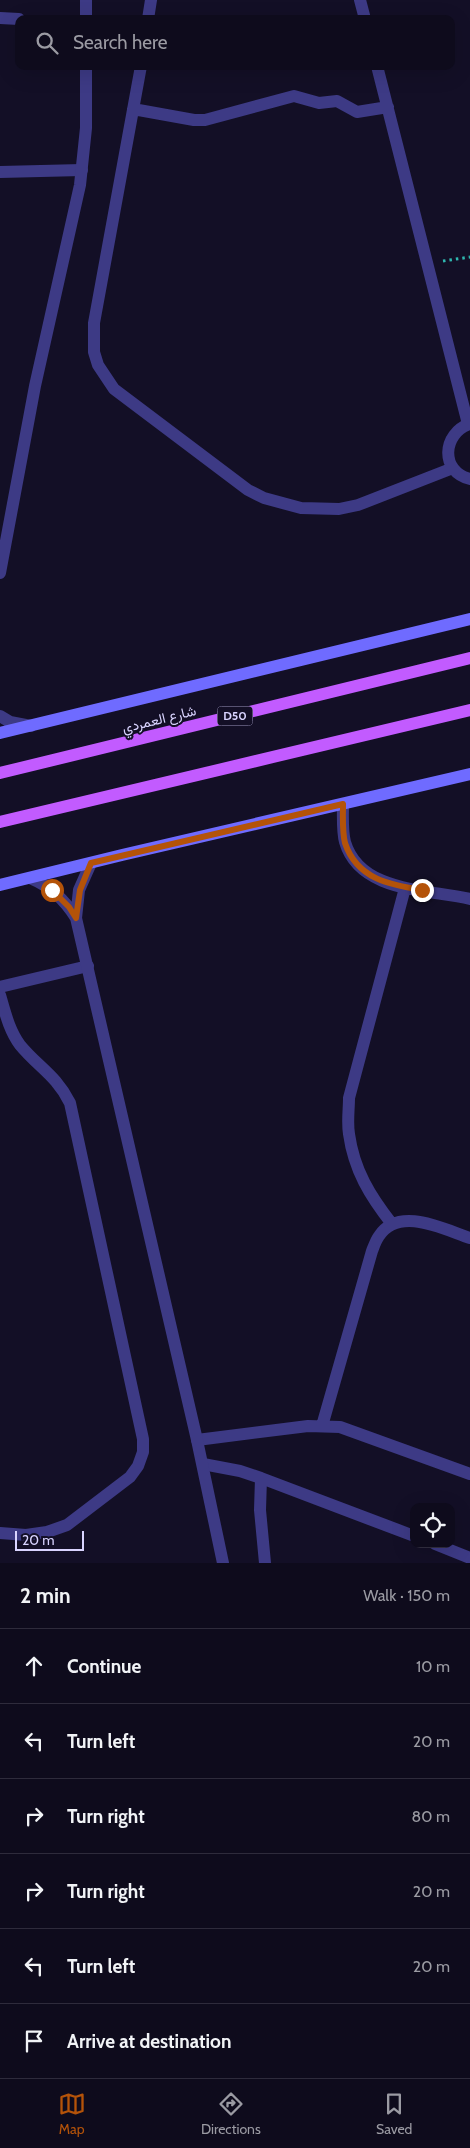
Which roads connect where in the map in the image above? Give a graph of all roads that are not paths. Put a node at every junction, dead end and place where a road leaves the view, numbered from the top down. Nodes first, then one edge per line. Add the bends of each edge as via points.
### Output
1 (86, 0) edge
2 (151, 0) edge
3 (360, 0) edge
4 (86, 15) edge
5 (149, 15) edge
6 (364, 15) edge
7 (0, 18) edge
8 (15, 19) edge
9 (86, 70) edge
10 (140, 70) edge
11 (378, 70) edge
12 (388, 107) junction
13 (133, 109) junction
14 (82, 170) junction
15 (0, 172) edge
16 (469, 424) edge
17 (453, 468) junction
18 (470, 479) edge
19 (0, 573) edge
20 (470, 619) edge
21 (470, 658) edge
22 (470, 710) edge
23 (0, 716) edge
24 (30, 726) junction
25 (0, 733) edge
26 (0, 773) edge
27 (470, 774) edge
28 (343, 804) junction
29 (0, 822) edge
30 (91, 863) junction
31 (30, 878) junction
32 (0, 886) edge
33 (405, 888) junction
34 (470, 899) edge
35 (76, 918) junction
36 (88, 966) junction
37 (0, 987) edge
38 (0, 995) edge
39 (392, 1224) junction
40 (470, 1238) edge
41 (322, 1426) junction
42 (197, 1440) junction
43 (202, 1464) junction
44 (470, 1474) edge
45 (260, 1478) junction
46 (0, 1533) edge
47 (410, 1534) edge
48 (445, 1548) edge
49 (470, 1558) edge
50 (223, 1563) edge
51 (265, 1563) edge

1 - 4 street
2 - 5 street
3 - 6 street
7 - 8 street
9 - 14 street
10 - 13 street
11 - 12 street
12 - 13 street via 357,112 337,101 319,103 294,96 205,120
12 - 16 street
13 - 17 street via 94,330 98,365 114,389 248,490 282,505 320,510 358,506
14 - 15 street
14 - 19 street via 35,386
16 - 17 street via 454,434 450,442 449,460
17 - 18 street
20 - 24 street
21 - 26 main road, شارع العمردي / D50
22 - 29 main road
23 - 24 street via 10,722
24 - 25 street
27 - 28 street
28 - 30 street
28 - 33 street via 345,842 352,856 362,869 382,882
30 - 31 street
30 - 35 street via 80,890
31 - 32 street
31 - 35 street via 57,894
33 - 34 street
33 - 39 street via 349,1098 349,1133 356,1166 371,1197
35 - 36 street
36 - 37 street
36 - 42 street
38 - 46 street via 11,1031 19,1044 52,1074 70,1103 144,1439 138,1466 130,1477 67,1525 26,1535
39 - 40 street via 408,1220
39 - 41 street via 379,1236 372,1250
41 - 42 street
41 - 44 street via 358,1432
42 - 43 street
43 - 45 street
43 - 50 street
45 - 47 street
45 - 51 street
48 - 49 street

